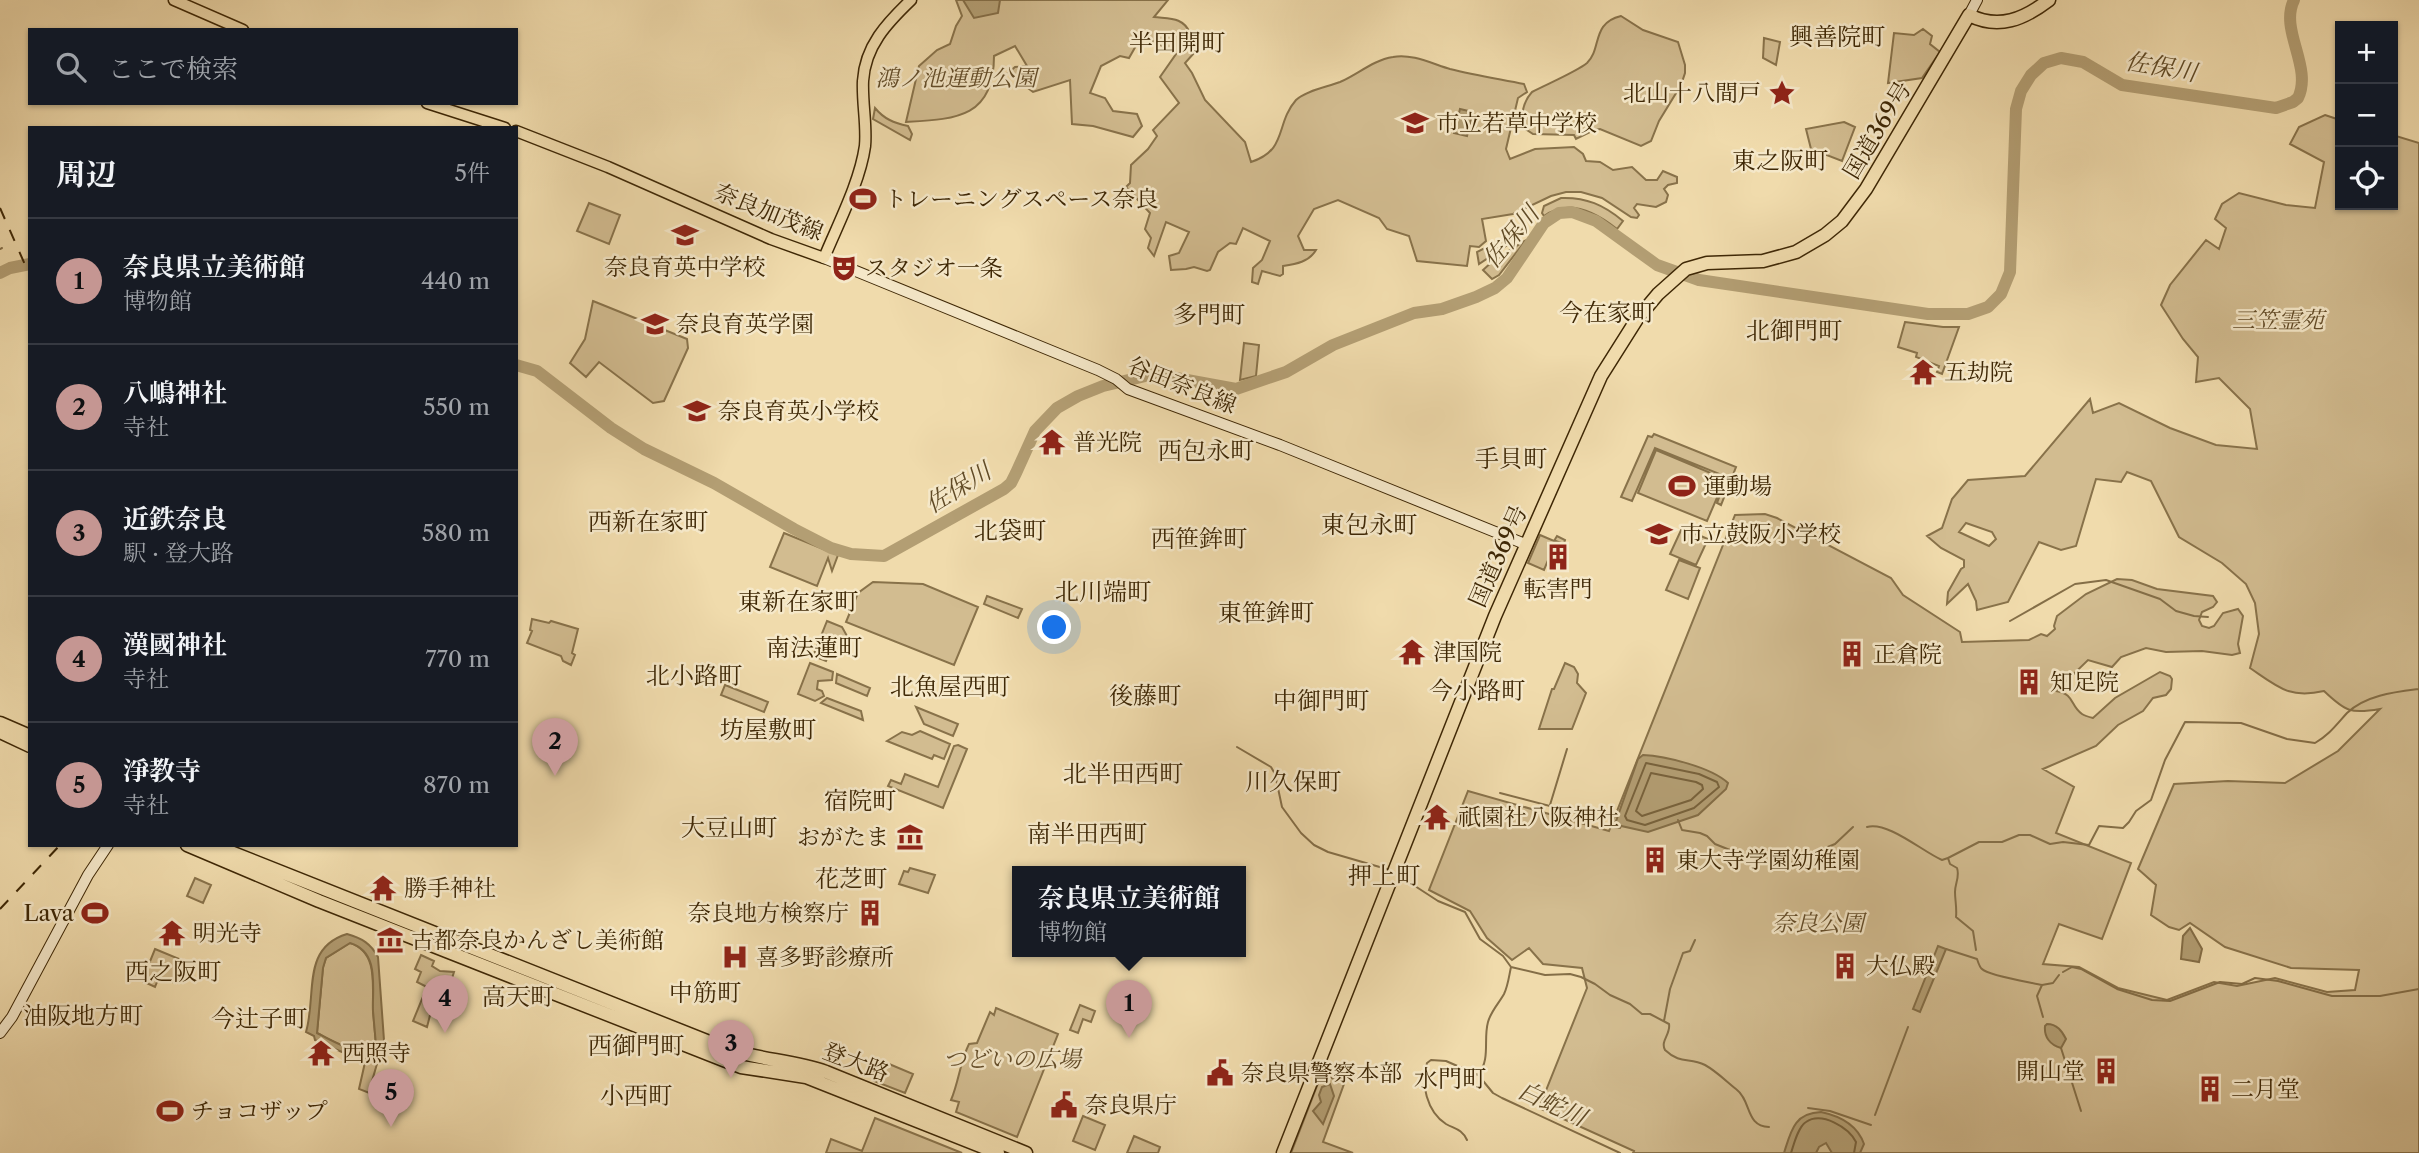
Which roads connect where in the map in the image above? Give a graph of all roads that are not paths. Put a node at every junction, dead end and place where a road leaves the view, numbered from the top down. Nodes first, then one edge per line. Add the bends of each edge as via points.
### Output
1 (174, 0) edge
2 (911, 0) edge
3 (1978, 0) edge
4 (2049, 0) edge
5 (1969, 15) junction
6 (238, 28) edge
7 (433, 105) edge
8 (499, 126) edge
9 (518, 132) edge
10 (824, 258) junction
11 (1525, 544) junction
12 (0, 723) edge
13 (0, 732) edge
14 (28, 735) edge
15 (28, 745) edge
16 (107, 847) edge
17 (192, 847) edge
18 (218, 847) edge
19 (664, 1030) junction
20 (0, 1033) edge
21 (824, 1077) junction
22 (998, 1153) edge
23 (1027, 1153) edge
24 (1283, 1153) edge

1 - 6 main road
2 - 10 main road, 奈良加茂線 via 881,30 866,61 864,146
3 - 5 main road
4 - 5 highway via 2020,19 2000,24
5 - 11 highway, 国道369号 via 1866,189 1842,221 1787,256 1686,269 1657,294 1601,376
7 - 8 main road
9 - 10 main road, 奈良加茂線
10 - 11 main road, 谷田奈良線 via 1116,379 1126,388
11 - 24 highway, 国道369号
12 - 14 highway
13 - 15 highway
16 - 20 main road
17 - 19 highway via 319,901
18 - 19 highway
19 - 21 highway, 登大路 via 746,1056 809,1066
21 - 22 highway, 登大路
21 - 23 highway, 登大路

